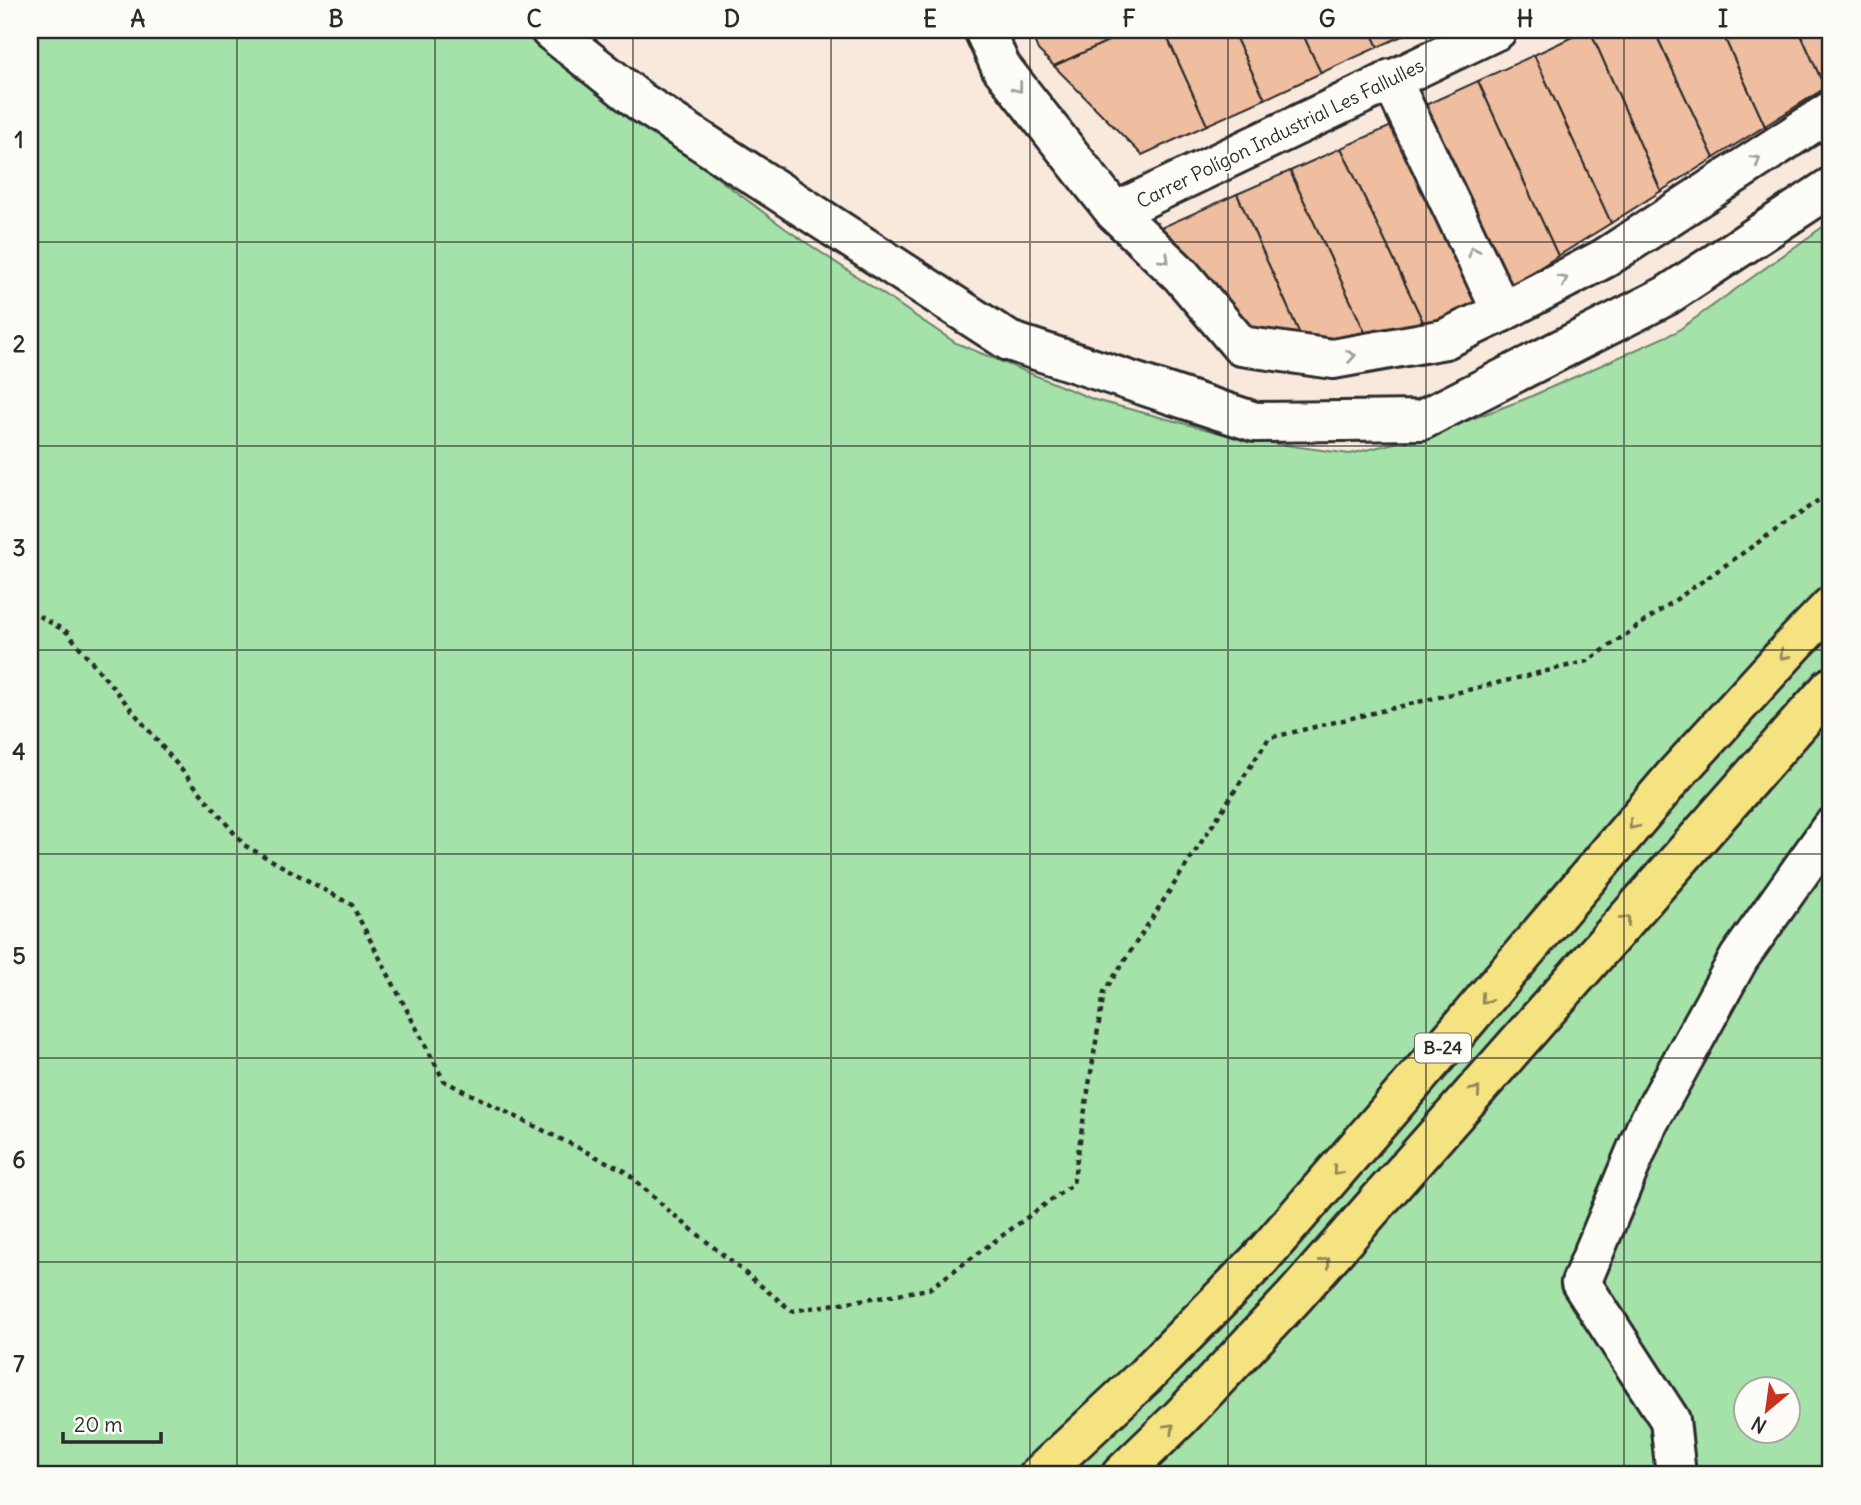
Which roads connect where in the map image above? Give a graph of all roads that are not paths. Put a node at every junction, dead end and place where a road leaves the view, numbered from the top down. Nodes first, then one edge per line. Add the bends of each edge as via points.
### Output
1 (550, 30) edge
2 (984, 30) edge
3 (1497, 30) edge
4 (1391, 79) junction
5 (1831, 111) edge
6 (1831, 187) edge
7 (1115, 212) junction
8 (1502, 312) junction
9 (1831, 606) edge
10 (1831, 687) edge
11 (1831, 828) edge
12 (1038, 1475) edge
13 (1121, 1475) edge
14 (1676, 1475) edge

1 - 6 street via 641,102 1009,341 1255,422 1422,420 1666,296
2 -> 7 street, Carrer Polígon Industrial Les Fallulles via 1001,67
3 - 4 street, Carrer Polígon Industrial Les Fallulles
4 - 7 street, Carrer Polígon Industrial Les Fallulles
8 -> 4 street
8 -> 5 street via 1605,258
7 -> 8 street via 1181,275 1241,346 1333,359 1445,338
9 -> 12 highway, B-24 via 1675,775 1260,1259 1144,1377
13 -> 10 highway, B-24 via 1294,1297
11 - 14 street via 1740,958 1647,1125 1581,1283 1670,1420

